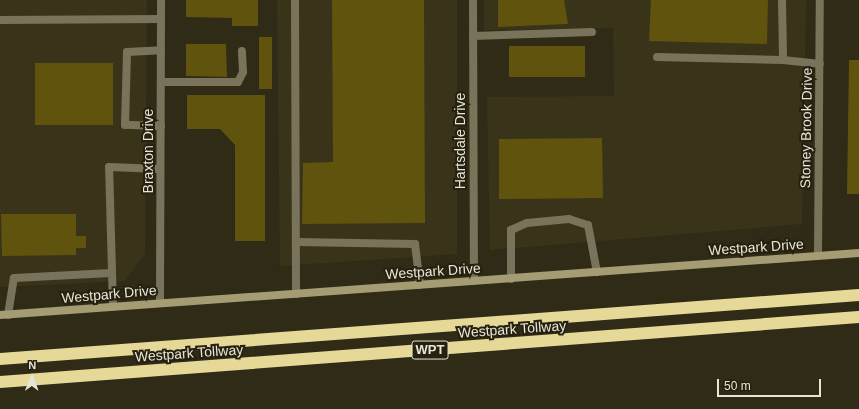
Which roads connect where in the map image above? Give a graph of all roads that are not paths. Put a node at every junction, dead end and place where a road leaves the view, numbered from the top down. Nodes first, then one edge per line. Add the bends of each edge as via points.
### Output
1 (161, 0) edge
2 (295, 0) edge
3 (473, 0) edge
4 (782, 0) edge
5 (820, 0) edge
6 (161, 19) junction
7 (1, 20) dead end
8 (592, 32) dead end
9 (474, 36) junction
10 (161, 50) junction
11 (242, 51) dead end
12 (657, 56) dead end
13 (783, 60) junction
14 (820, 64) junction
15 (161, 82) junction
16 (161, 126) junction
17 (160, 169) junction
18 (296, 242) junction
19 (859, 252) edge
20 (818, 256) junction
21 (597, 272) junction
22 (111, 273) junction
23 (511, 279) junction
24 (474, 281) junction
25 (420, 285) junction
26 (296, 294) junction
27 (859, 295) edge
28 (160, 303) junction
29 (113, 307) junction
30 (3, 315) edge
31 (859, 317) edge
32 (0, 359) edge
33 (0, 382) edge

1 - 6 street, Braxton Drive
2 - 18 street
3 - 9 street, Hartsdale Drive
4 - 13 street
5 - 14 street, Stoney Brook Drive
6 - 7 street
6 - 10 street, Braxton Drive
8 - 9 street
9 - 24 street, Hartsdale Drive
10 - 15 street, Braxton Drive
10 - 16 street via 127,52 125,125
11 - 15 street via 242,72 238,82
12 - 13 street
13 - 14 street
14 - 20 street, Stoney Brook Drive
15 - 16 street, Braxton Drive
16 - 17 street, Braxton Drive
17 - 22 street via 110,168
17 - 28 street, Braxton Drive
18 - 25 street via 415,244
18 - 26 street
19 - 20 main road, Westpark Drive
20 - 21 main road, Westpark Drive
21 - 23 main road, Westpark Drive
21 - 23 street via 588,225 569,219 527,223 511,230
22 - 29 street
22 - 30 street via 14,278
23 - 24 main road, Westpark Drive
24 - 25 main road, Westpark Drive
25 - 26 main road, Westpark Drive
26 - 28 main road, Westpark Drive
27 - 32 highway, Westpark Tollway / WPT
28 - 29 main road, Westpark Drive
29 - 30 main road, Westpark Drive
31 - 33 highway, Westpark Tollway / WPT

